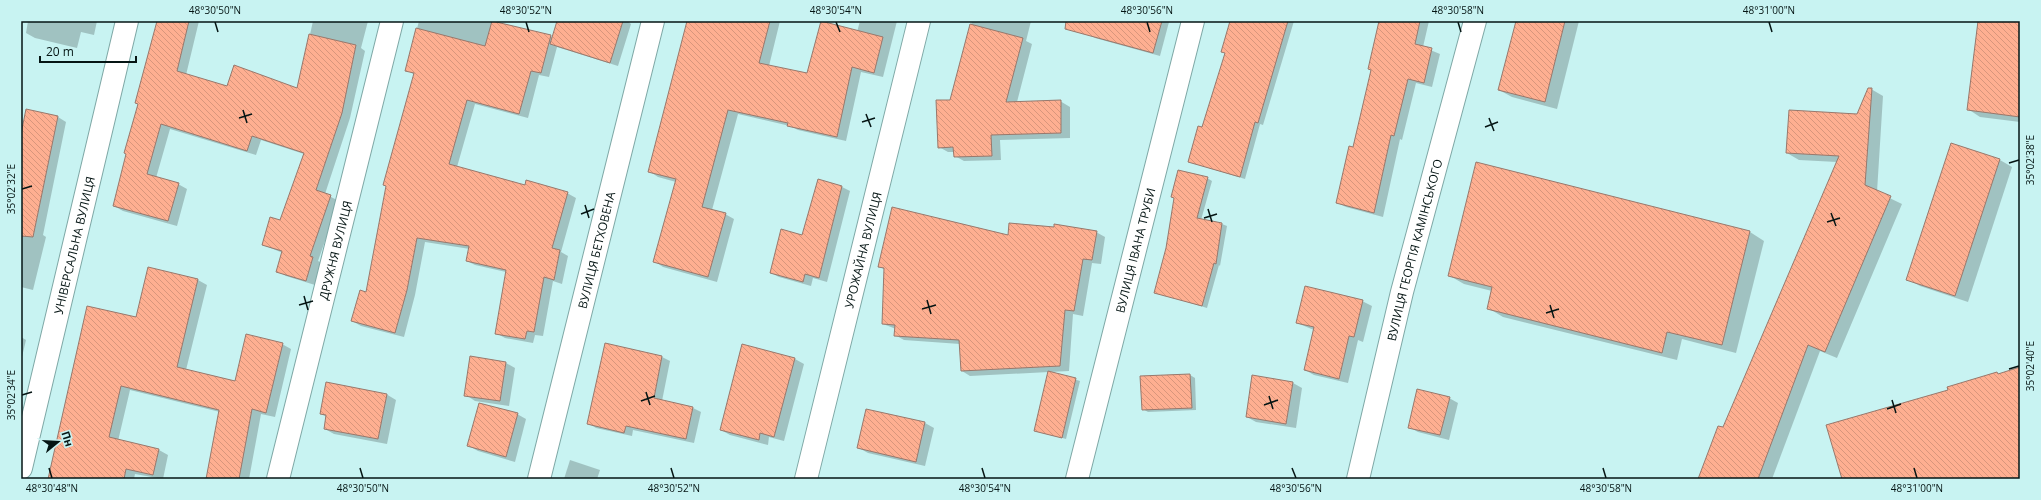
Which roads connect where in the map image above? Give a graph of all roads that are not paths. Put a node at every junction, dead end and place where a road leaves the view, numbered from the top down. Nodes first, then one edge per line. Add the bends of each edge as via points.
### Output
1 (127, 21) edge
2 (392, 21) edge
3 (653, 21) edge
4 (919, 21) edge
5 (1193, 21) edge
6 (1475, 21) edge
7 (21, 468) edge
8 (278, 479) edge
9 (539, 479) edge
10 (806, 479) edge
11 (1077, 479) edge
12 (1358, 479) edge

1 - 7 street, УНІВЕРСАЛЬНА ВУЛИЦЯ
2 - 8 street, ДРУЖНЯ ВУЛИЦЯ
3 - 9 street, ВУЛИЦЯ БЕТХОВЕНА
4 - 10 street, УРОЖАЙНА ВУЛИЦЯ
5 - 11 street, ВУЛИЦЯ ІВАНА ТРУБИ
6 - 12 street, ВУЛИЦЯ ГЕОРГІЯ КАМІНСЬКОГО via 1402,292

